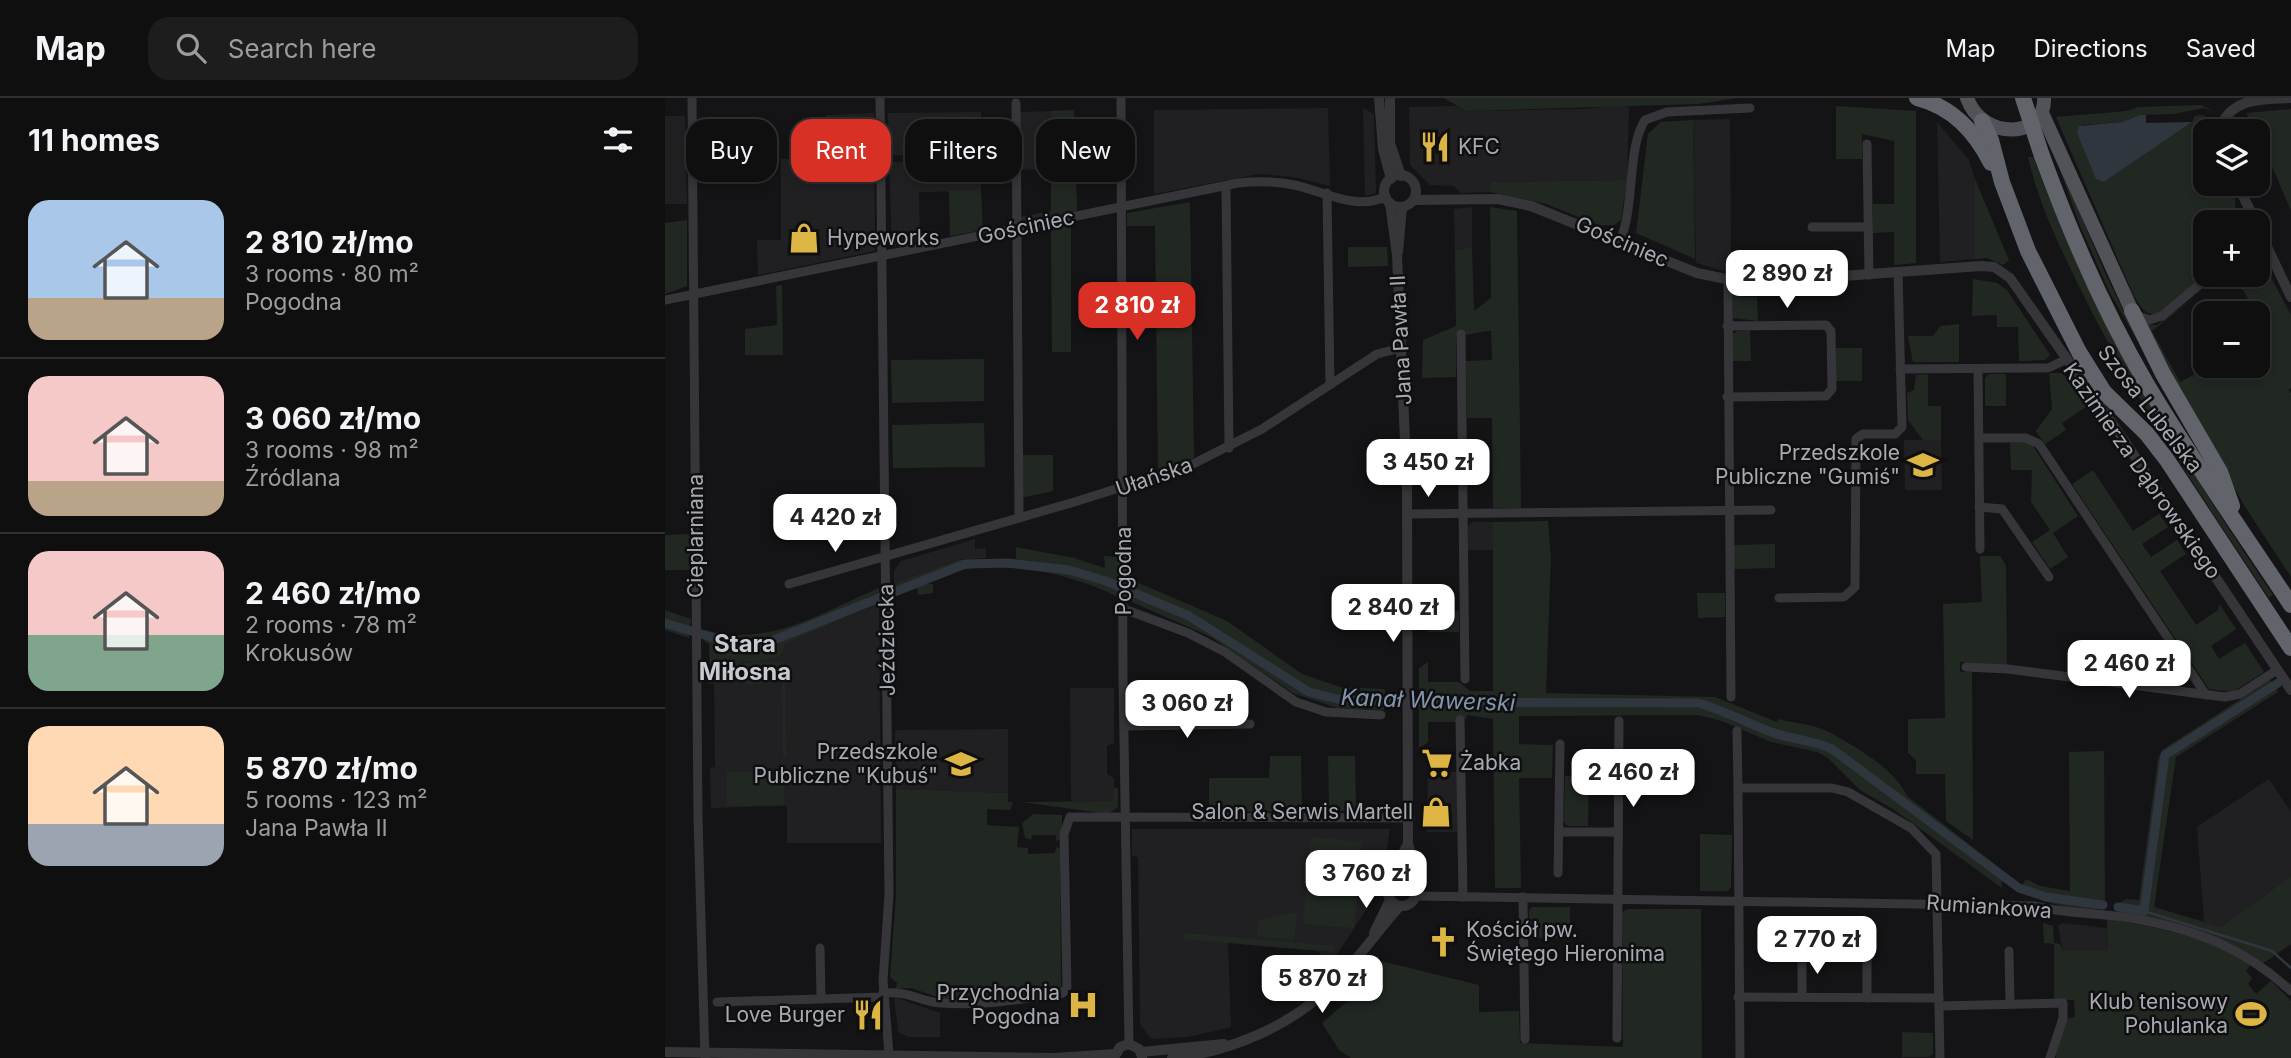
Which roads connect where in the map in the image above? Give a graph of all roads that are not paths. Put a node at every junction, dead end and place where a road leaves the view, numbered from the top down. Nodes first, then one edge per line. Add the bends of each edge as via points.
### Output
1 (692, 98) edge
2 (880, 98) edge
3 (1121, 98) edge
4 (1379, 98) edge
5 (1390, 98) edge
6 (1917, 98) edge
7 (1967, 98) edge
8 (2023, 98) edge
9 (2291, 98) edge
10 (2262, 99) edge
11 (1016, 103) dead end
12 (2045, 103) edge
13 (1750, 108) dead end
14 (2224, 119) edge
15 (1982, 121) junction
16 (1867, 144) dead end
17 (1396, 177) junction
18 (2002, 183) junction
19 (1226, 186) junction
20 (1327, 193) junction
21 (1415, 196) junction
22 (1388, 200) junction
23 (1122, 207) junction
24 (1402, 207) junction
25 (1867, 227) junction
26 (1018, 228) junction
27 (1812, 228) dead end
28 (1620, 242) junction
29 (2270, 254) edge
30 (1397, 255) junction
31 (883, 256) junction
32 (1981, 266) joint
33 (1898, 272) junction
34 (1869, 275) junction
35 (1728, 281) junction
36 (2196, 287) edge
37 (693, 294) junction
38 (2291, 297) edge
39 (665, 300) edge
40 (2131, 311) junction
41 (1727, 326) junction
42 (1461, 334) dead end
43 (1401, 348) junction
44 (2065, 360) junction
45 (1900, 369) junction
46 (1978, 369) junction
47 (1330, 384) junction
48 (1727, 397) junction
49 (1979, 438) junction
50 (1229, 448) junction
51 (1124, 488) junction
52 (1979, 507) junction
53 (1771, 510) dead end
54 (1729, 511) junction
55 (1408, 514) junction
56 (1463, 514) junction
57 (1019, 518) junction
58 (2240, 528) junction
59 (1980, 549) dead end
60 (886, 557) junction
61 (2049, 577) dead end
62 (789, 584) dead end
63 (1780, 598) dead end
64 (2291, 605) edge
65 (1124, 609) junction
66 (2291, 648) edge
67 (1966, 667) dead end
68 (2277, 670) junction
69 (1465, 679) dead end
70 (2291, 690) edge
71 (2206, 695) junction
72 (1731, 697) dead end
73 (1381, 715) dead end
74 (1460, 720) dead end
75 (1619, 721) dead end
76 (1249, 724) dead end
77 (1125, 726) junction
78 (1737, 731) dead end
79 (1560, 744) dead end
80 (1738, 788) junction
81 (1126, 817) junction
82 (1410, 818) junction
83 (1559, 832) junction
84 (1618, 832) junction
85 (1558, 873) dead end
86 (1404, 879) junction
87 (1417, 896) junction
88 (1463, 897) junction
89 (1523, 897) junction
90 (1617, 898) junction
91 (1738, 899) junction
92 (1938, 902) junction
93 (1395, 903) junction
94 (1867, 947) dead end
95 (820, 948) dead end
96 (2009, 951) dead end
97 (1802, 955) dead end
98 (2291, 991) edge
99 (883, 995) junction
100 (821, 997) junction
101 (1738, 997) junction
102 (1802, 997) junction
103 (1867, 998) junction
104 (717, 1002) dead end
105 (1939, 1002) junction
106 (2010, 1004) junction
107 (1617, 1038) dead end
108 (1525, 1039) dead end
109 (1129, 1044) junction
110 (1230, 1044) junction
111 (665, 1052) edge
112 (705, 1055) edge
113 (801, 1055) edge
114 (890, 1055) junction
115 (1142, 1055) edge
116 (1114, 1056) edge
117 (1205, 1056) edge
118 (1081, 1058) edge
119 (1172, 1058) edge
120 (1740, 1058) edge
121 (1940, 1058) edge
122 (2050, 1058) edge

1 - 37 street, Cieplarniana
2 - 31 street, Jeździecka
3 - 23 street, Pogodna
4 - 17 street via 1383,149
5 - 17 street
6 - 18 highway via 1963,122
7 - 15 main road
8 - 58 highway, bridge via 2077,245 2123,340
9 - 10 street
10 - 14 street via 2237,104
11 - 26 street
12 - 15 main road via 2027,125 1995,129
12 - 40 main road
13 - 28 street via 1676,111 1645,120
15 - 18 highway
16 - 25 street
17 - 21 street via 1411,180
17 - 22 street via 1386,185
18 - 66 highway, Szosa Lubelska via 2035,266 2083,360 2104,392 2168,460
19 - 20 street, Gościniec via 1270,182
19 - 23 street, Gościniec
19 - 50 street
20 - 22 street, Gościniec via 1367,204
20 - 47 street
21 - 24 street
21 - 28 street, Gościniec via 1517,203
22 - 24 street
22 - 30 street, Jana Pawła II
23 - 26 street, Gościniec
23 - 51 street, Pogodna
24 - 30 street, Jana Pawła II
25 - 27 street
25 - 34 street
26 - 31 street, Gościniec
26 - 57 street
28 - 35 street, Gościniec via 1689,271
29 - 38 street
30 - 43 street, Jana Pawła II
31 - 37 street, Gościniec
31 - 60 street, Jeździecka
32 - 33 street, Gościniec
32 - 44 street, Kazimierza Dąbrowskiego via 1994,267 2010,278
33 - 34 street, Gościniec
33 - 45 street
34 - 35 street, Gościniec via 1769,283
35 - 41 street
36 - 40 street via 2156,319 2142,320
37 - 39 street, Gościniec
37 - 112 street, Cieplarniana
40 - 58 highway via 2220,472
41 - 48 street
41 - 48 street via 1821,325 1831,331 1832,389 1826,396
42 - 56 street
43 - 47 street, Ułańska via 1377,355
43 - 55 street, Jana Pawła II
44 - 46 street via 2047,368
44 - 68 street, Kazimierza Dąbrowskiego
45 - 46 street
45 - 63 street via 1900,430 1863,434 1855,440 1853,590 1844,597
46 - 49 street
47 - 50 street, Ułańska
48 - 54 street
49 - 52 street
49 - 71 street via 2026,438 2039,444
50 - 51 street, Ułańska
51 - 57 street, Ułańska
51 - 65 street, Pogodna
52 - 59 street
52 - 61 street via 2002,509
53 - 54 street
54 - 56 street
54 - 72 street
55 - 56 street
55 - 82 street, Jana Pawła II
56 - 69 street
57 - 60 street, Ułańska
58 - 64 highway
60 - 62 street, Ułańska
60 - 99 street, Jeździecka via 889,894
65 - 73 street via 1225,652 1296,702 1326,712
65 - 77 street, Pogodna
67 - 71 street via 2008,668
68 - 70 street, Kazimierza Dąbrowskiego
68 - 71 street via 2236,695
74 - 88 street
75 - 84 street
76 - 77 street
77 - 81 street, Pogodna
78 - 80 street
79 - 83 street
80 - 91 street
80 - 92 street via 1832,788 1872,805 1931,845 1936,853
81 - 82 street
81 - 99 street via 1070,817 1065,825 1067,988 1063,993 1010,1002 954,1003 905,992
81 - 109 street, Pogodna
82 - 86 street, Jana Pawła II via 1403,853
83 - 84 street
83 - 85 street
84 - 90 street
86 - 87 street via 1415,886
86 - 93 street via 1389,887
87 - 88 street, Rumiankowa
87 - 93 street via 1412,903
88 - 89 street, Rumiankowa
89 - 90 street, Rumiankowa
89 - 108 street
90 - 91 street, Rumiankowa
90 - 107 street
91 - 92 street, Rumiankowa
91 - 101 street
92 - 98 street, Rumiankowa via 2035,906 2161,925 2232,947
92 - 105 street
93 - 110 street via 1346,971 1314,1001 1276,1026
94 - 103 street
95 - 100 street
96 - 106 street
97 - 102 street
99 - 100 street
99 - 114 street, Jeździecka
100 - 104 street
101 - 102 street
101 - 120 street
102 - 103 street
103 - 105 street
105 - 106 street
105 - 121 street
106 - 122 street via 2063,1003
109 - 115 street
109 - 116 street
110 - 115 street
110 - 117 street
111 - 112 street
112 - 113 street
113 - 114 street
114 - 118 street
116 - 118 street
117 - 119 street

